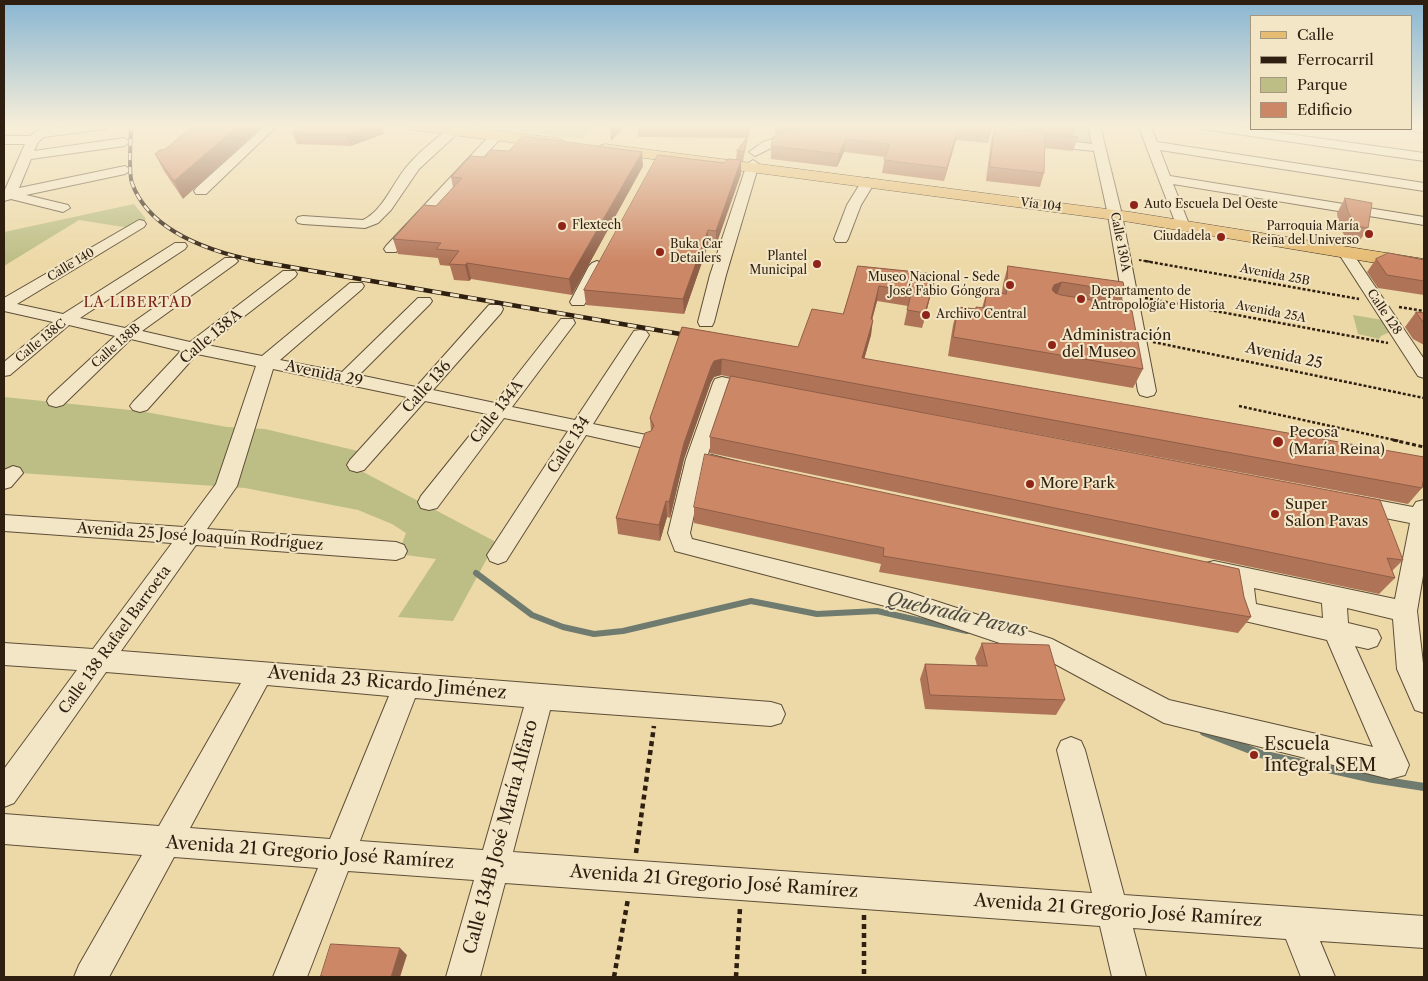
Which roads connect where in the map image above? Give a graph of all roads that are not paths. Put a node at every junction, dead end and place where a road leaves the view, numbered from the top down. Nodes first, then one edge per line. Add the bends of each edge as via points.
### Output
1 (20, 171) edge
2 (120, 171) edge
3 (223, 171) edge
4 (410, 171) edge
5 (464, 171) edge
6 (650, 171) edge
7 (748, 171) edge
8 (805, 171) edge
9 (1105, 171) edge
10 (1161, 171) edge
11 (1319, 171) edge
12 (648, 174) edge
13 (1164, 179) junction
14 (868, 182) junction
15 (1424, 187) edge
16 (201, 191) dead end
17 (6, 195) edge
18 (63, 208) dead end
19 (1115, 215) junction
20 (303, 220) dead end
21 (1424, 221) edge
22 (139, 224) dead end
23 (1182, 224) junction
24 (841, 239) dead end
25 (180, 246) dead end
26 (391, 249) dead end
27 (606, 250) edge
28 (1344, 251) junction
29 (230, 261) dead end
30 (1424, 265) edge
31 (289, 274) dead end
32 (356, 286) dead end
33 (424, 301) dead end
34 (578, 302) dead end
35 (4, 306) edge
36 (496, 309) dead end
37 (1117, 317) edge
38 (1134, 320) junction
39 (64, 321) junction
40 (706, 322) dead end
41 (566, 323) dead end
42 (127, 334) junction
43 (640, 335) dead end
44 (193, 348) junction
45 (266, 362) junction
46 (4, 371) edge
47 (1424, 372) edge
48 (346, 378) junction
49 (1147, 391) dead end
50 (421, 394) junction
51 (780, 394) edge
52 (56, 401) dead end
53 (140, 406) dead end
54 (498, 410) junction
55 (581, 427) junction
56 (644, 441) edge
57 (696, 459) junction
58 (358, 465) dead end
59 (754, 472) edge
60 (1337, 501) edge
61 (429, 502) dead end
62 (1423, 513) edge
63 (4, 523) edge
64 (189, 537) junction
65 (396, 550) dead end
66 (498, 555) dead end
67 (1192, 566) edge
68 (1240, 576) junction
69 (1334, 596) junction
70 (1405, 612) junction
71 (1336, 632) junction
72 (1368, 638) dead end
73 (4, 654) edge
74 (100, 660) junction
75 (1417, 670) edge
76 (261, 672) junction
77 (407, 684) junction
78 (540, 697) junction
79 (1424, 701) edge
80 (771, 714) dead end
81 (1071, 750) dead end
82 (4, 794) edge
83 (4, 829) edge
84 (167, 842) junction
85 (340, 855) junction
86 (494, 866) junction
87 (1112, 911) junction
88 (1296, 923) junction
89 (1424, 932) edge
90 (91, 977) edge
91 (290, 977) edge
92 (463, 977) edge
93 (1129, 977) edge
94 (1318, 977) edge

1 - 17 street
2 - 17 street
3 - 16 street
4 - 20 street via 372,221 365,224
5 - 26 street
6 - 12 street
7 - 40 street
8 - 14 main road, Vía 104
9 - 19 street, Calle 130A
10 - 13 street
11 - 15 street
13 - 21 street
13 - 23 street
14 - 19 main road, Vía 104
14 - 24 street via 854,205
17 - 18 street
19 - 23 main road, Vía 104
19 - 38 street, Calle 130A
22 - 35 street, Calle 140
23 - 28 main road, Vía 104
25 - 39 street, Calle 138C
27 - 34 street
28 - 30 main road, Vía 104
28 - 47 street, Calle 128
29 - 42 street, Calle 138B
31 - 44 street, Calle 138A
32 - 45 street
33 - 48 street
35 - 39 street, Avenida 29
36 - 50 street, Calle 136
37 - 38 street
38 - 49 street, Calle 130A
39 - 42 street, Avenida 29
39 - 46 street, Calle 138C
41 - 54 street, Calle 134A
42 - 44 street, Avenida 29
42 - 52 street, Calle 138B
43 - 55 street, Calle 134
44 - 45 street, Avenida 29
44 - 53 street, Calle 138A
45 - 48 street, Avenida 29
45 - 64 street, Calle 138 Rafael Barroeta via 226,486
48 - 50 street, Avenida 29
50 - 54 street, Avenida 29
50 - 58 street, Calle 136
51 - 57 street via 722,383
54 - 55 street, Avenida 29
54 - 61 street, Calle 134A
55 - 56 street, Avenida 29
55 - 66 street, Calle 134
57 - 59 street
57 - 71 street via 679,533 683,545 908,602 1052,650 1164,710 1395,765
60 - 62 street
62 - 70 street
63 - 64 street, Avenida 25 José Joaquín Rodríguez
64 - 65 street, Avenida 25 José Joaquín Rodríguez
64 - 74 street, Calle 138 Rafael Barroeta
67 - 68 street
68 - 69 street
68 - 71 street via 1245,612
69 - 70 street
69 - 71 street
70 - 75 street
71 - 72 street
73 - 74 street, Avenida 23 Ricardo Jiménez
74 - 76 street, Avenida 23 Ricardo Jiménez
74 - 82 street, Calle 138 Rafael Barroeta
75 - 79 street
76 - 77 street, Avenida 23 Ricardo Jiménez
76 - 84 street
77 - 78 street, Avenida 23 Ricardo Jiménez
77 - 85 street
78 - 80 street, Avenida 23 Ricardo Jiménez
78 - 86 street, Calle 134B José María Alfaro
81 - 87 street
83 - 84 street, Avenida 21 Gregorio José Ramírez
84 - 85 street, Avenida 21 Gregorio José Ramírez
84 - 90 street
85 - 86 street, Avenida 21 Gregorio José Ramírez
85 - 91 street
86 - 87 street, Avenida 21 Gregorio José Ramírez
86 - 92 street, Calle 134B José María Alfaro
87 - 88 street, Avenida 21 Gregorio José Ramírez
87 - 93 street
88 - 89 street, Avenida 21 Gregorio José Ramírez
88 - 94 street

